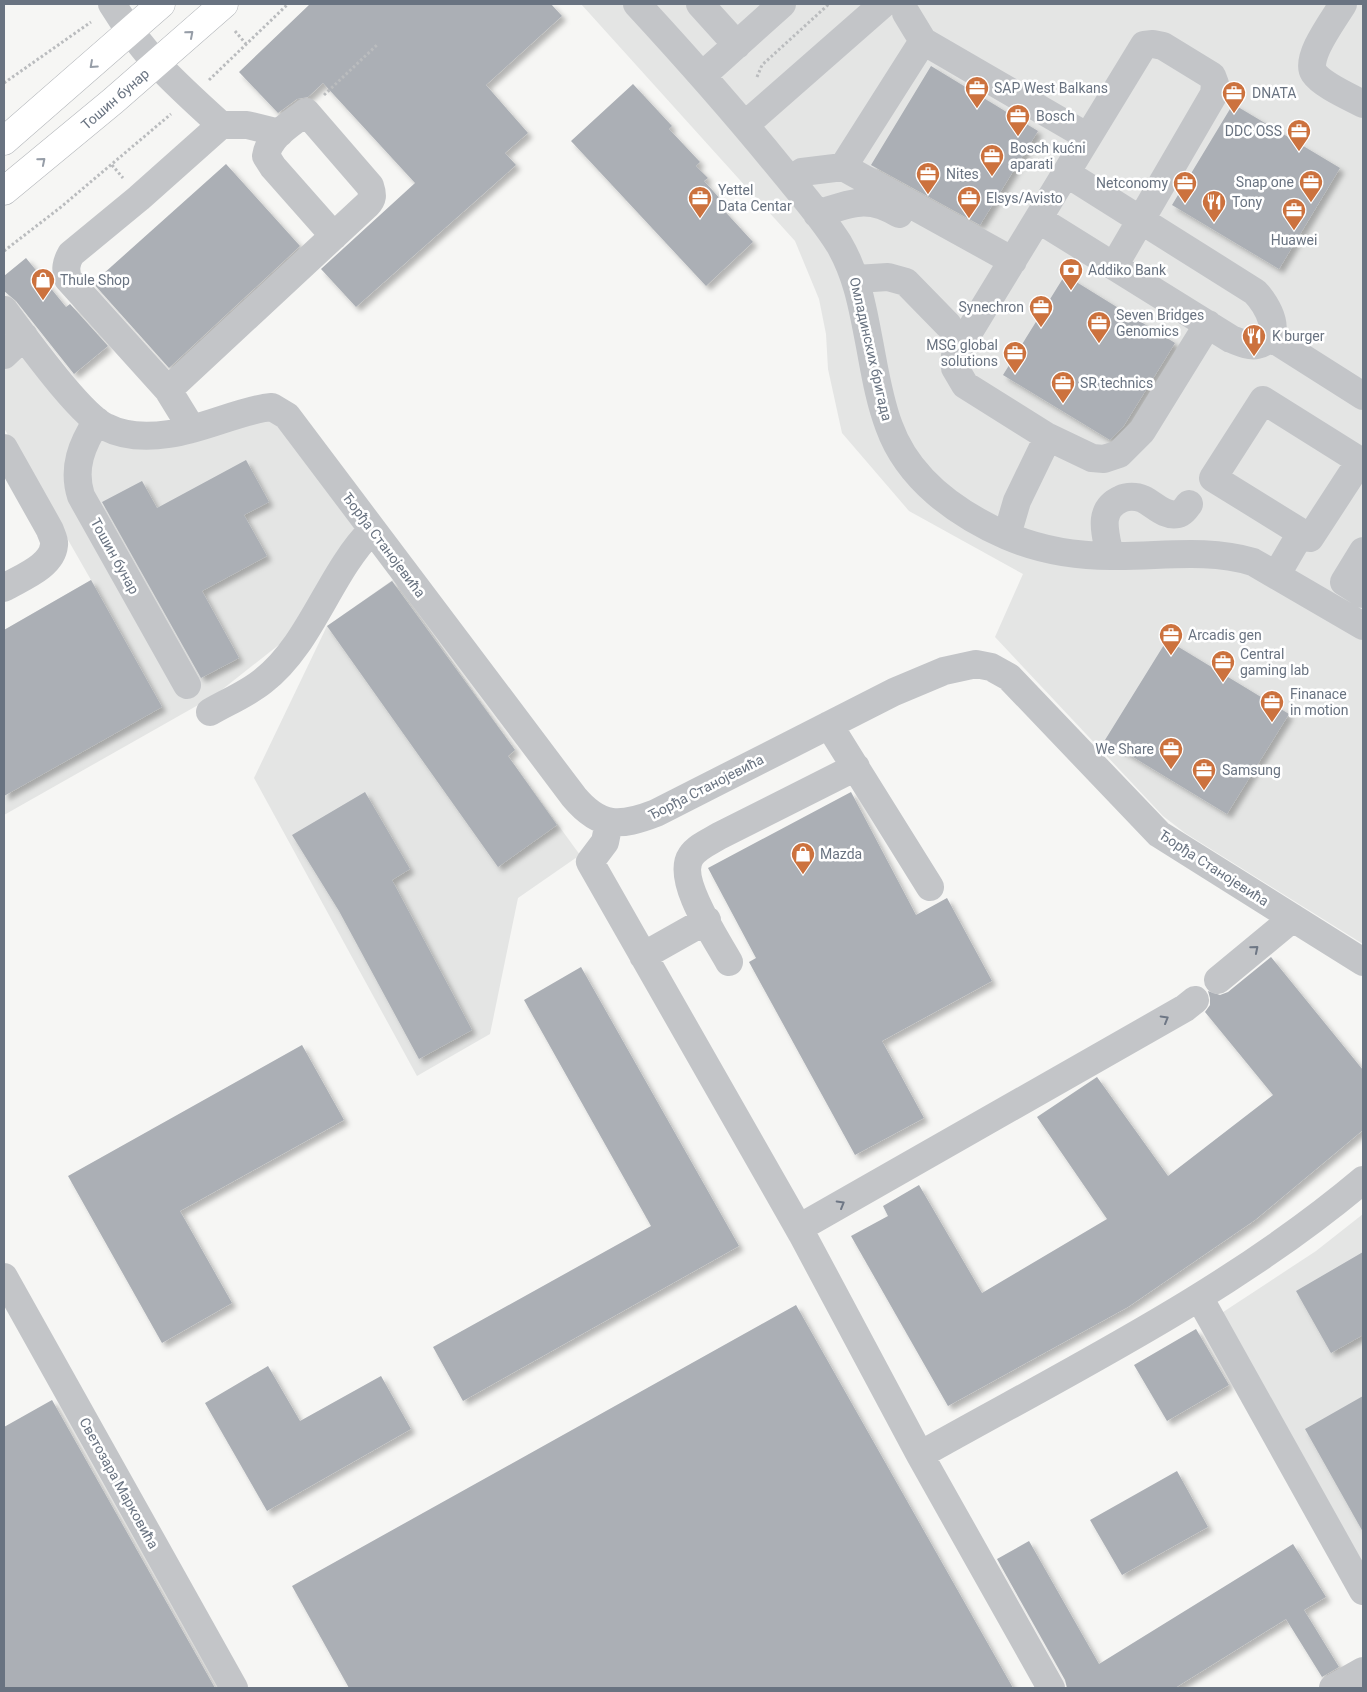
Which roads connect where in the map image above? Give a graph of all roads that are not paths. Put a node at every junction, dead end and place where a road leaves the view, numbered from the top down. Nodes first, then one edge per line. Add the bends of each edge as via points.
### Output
1 (161, 4) edge
2 (224, 4) edge
3 (637, 4) edge
4 (700, 4) edge
5 (782, 4) edge
6 (1343, 4) edge
7 (895, 8) edge
8 (103, 12) edge
9 (130, 32) junction
10 (923, 41) junction
11 (737, 45) junction
12 (155, 64) junction
13 (703, 75) junction
14 (1363, 104) edge
15 (221, 125) junction
16 (745, 125) junction
17 (280, 133) junction
18 (1088, 137) junction
19 (4, 141) edge
20 (843, 167) junction
21 (802, 172) dead end
22 (1066, 173) junction
23 (4, 191) edge
24 (817, 214) junction
25 (1038, 219) junction
26 (1141, 220) junction
27 (919, 226) dead end
28 (334, 236) junction
29 (1013, 261) junction
30 (1114, 266) junction
31 (856, 279) junction
32 (4, 310) edge
33 (1208, 324) junction
34 (948, 325) dead end
35 (24, 336) junction
36 (1270, 337) junction
37 (4, 355) edge
38 (168, 390) junction
39 (1363, 396) edge
40 (97, 421) junction
41 (192, 429) junction
42 (1048, 437) junction
43 (4, 448) edge
44 (1190, 504) dead end
45 (372, 530) junction
46 (1301, 533) junction
47 (1007, 535) junction
48 (1110, 556) junction
49 (1361, 561) edge
50 (1277, 574) junction
51 (4, 588) edge
52 (1363, 594) edge
53 (1363, 626) edge
54 (188, 685) dead end
55 (210, 712) dead end
56 (829, 725) junction
57 (856, 767) junction
58 (609, 822) junction
59 (930, 887) dead end
60 (1293, 918) junction
61 (707, 920) junction
62 (643, 956) junction
63 (729, 962) dead end
64 (1363, 962) edge
65 (1218, 980) dead end
66 (1195, 1000) dead end
67 (1146, 1010) dead end
68 (1082, 1066) junction
69 (1056, 1072) junction
70 (1036, 1093) junction
71 (954, 1120) dead end
72 (1363, 1180) edge
73 (799, 1228) junction
74 (4, 1277) edge
75 (1200, 1297) junction
76 (920, 1455) junction
77 (1363, 1591) edge
78 (1363, 1671) edge
79 (234, 1688) edge
80 (1051, 1688) edge
81 (1333, 1688) edge

1 - 9 main road
12 -> 2 main road, Тошин бунар
3 - 13 street, Омладинских бригада
4 - 11 street
5 - 11 street
6 - 14 street via 1310,63 1319,79
7 - 10 street
7 - 16 street
8 - 9 street
9 - 12 street
9 -> 19 main road
10 - 18 street
10 - 20 street
11 - 13 street
12 - 15 street
23 -> 12 main road, Тошин бунар
13 - 16 street, Омладинских бригада
15 - 17 street via 247,124
15 - 38 street via 71,254 66,266 68,278
16 - 24 street, Омладинских бригада
17 - 28 street via 267,148 266,156
17 - 28 street via 306,112 365,180 373,194 367,206
18 - 22 street
18 - 26 street via 1144,45 1163,46 1212,76 1214,94
20 - 21 street
20 - 29 street
22 - 25 street
22 - 26 street
24 - 27 street via 856,202 871,201 887,206
24 - 31 street, Омладинских бригада via 839,244
25 - 29 street
25 - 30 street
26 - 30 street
26 - 36 street via 1255,292 1272,314
28 - 38 street
29 - 42 street via 955,355 955,368 965,385
30 - 33 street
31 - 34 street via 888,277 906,282
31 - 47 street, Омладинских бригада via 878,390 890,429 918,473 941,497 975,520
32 - 35 street, Ђорђа Станојевића
33 - 36 street via 1247,345 1258,345
33 - 42 street via 1142,431 1119,454 1104,459 1092,458
35 - 37 street
35 - 40 street, Ђорђа Станојевића
36 - 39 street
38 - 41 street
40 - 41 street, Ђорђа Станојевића via 131,435 152,436
40 - 54 street, Тошин бунар via 88,435 77,467 76,482
41 - 45 street, Ђорђа Станојевића via 252,410 272,407 279,410 287,416
42 - 47 street via 1017,501
43 - 51 street via 50,530 54,544 51,556 40,566
44 - 48 street via 1182,513 1172,514 1136,497 1125,496 1114,502 1107,509 1104,522
45 - 55 street via 356,547 282,662 263,682
45 - 58 street, Ђорђа Станојевића via 574,797 596,818
46 - 46 street via 1310,538 1360,461 1263,400 1213,478
46 - 50 street
47 - 48 street, Омладинских бригада via 1055,551
48 - 50 street, Омладинских бригада via 1235,556
49 - 52 street via 1344,582
50 - 53 street, Омладинских бригада
56 - 57 street
56 - 58 street, Ђорђа Станојевића via 656,813 632,822
56 - 60 street, Ђорђа Станојевића via 944,671 976,664 991,667 1010,677 1159,834
57 - 59 street
57 - 61 street via 700,847 690,858 687,871 690,889
58 - 62 street via 604,842 590,862
60 - 64 street, Ђорђа Станојевића
65 -> 60 street
61 - 62 street
61 - 63 street
62 - 73 street
68 -> 66 street
67 - 69 street via 1079,1048
68 - 69 street
68 - 70 street
69 - 70 street
69 - 71 street via 1024,1080
73 -> 70 street
72 - 75 street via 1302,1230
73 - 76 street
74 - 79 street, Светозара Марковића
75 - 76 street
75 - 77 street
76 - 80 street
78 - 81 street

